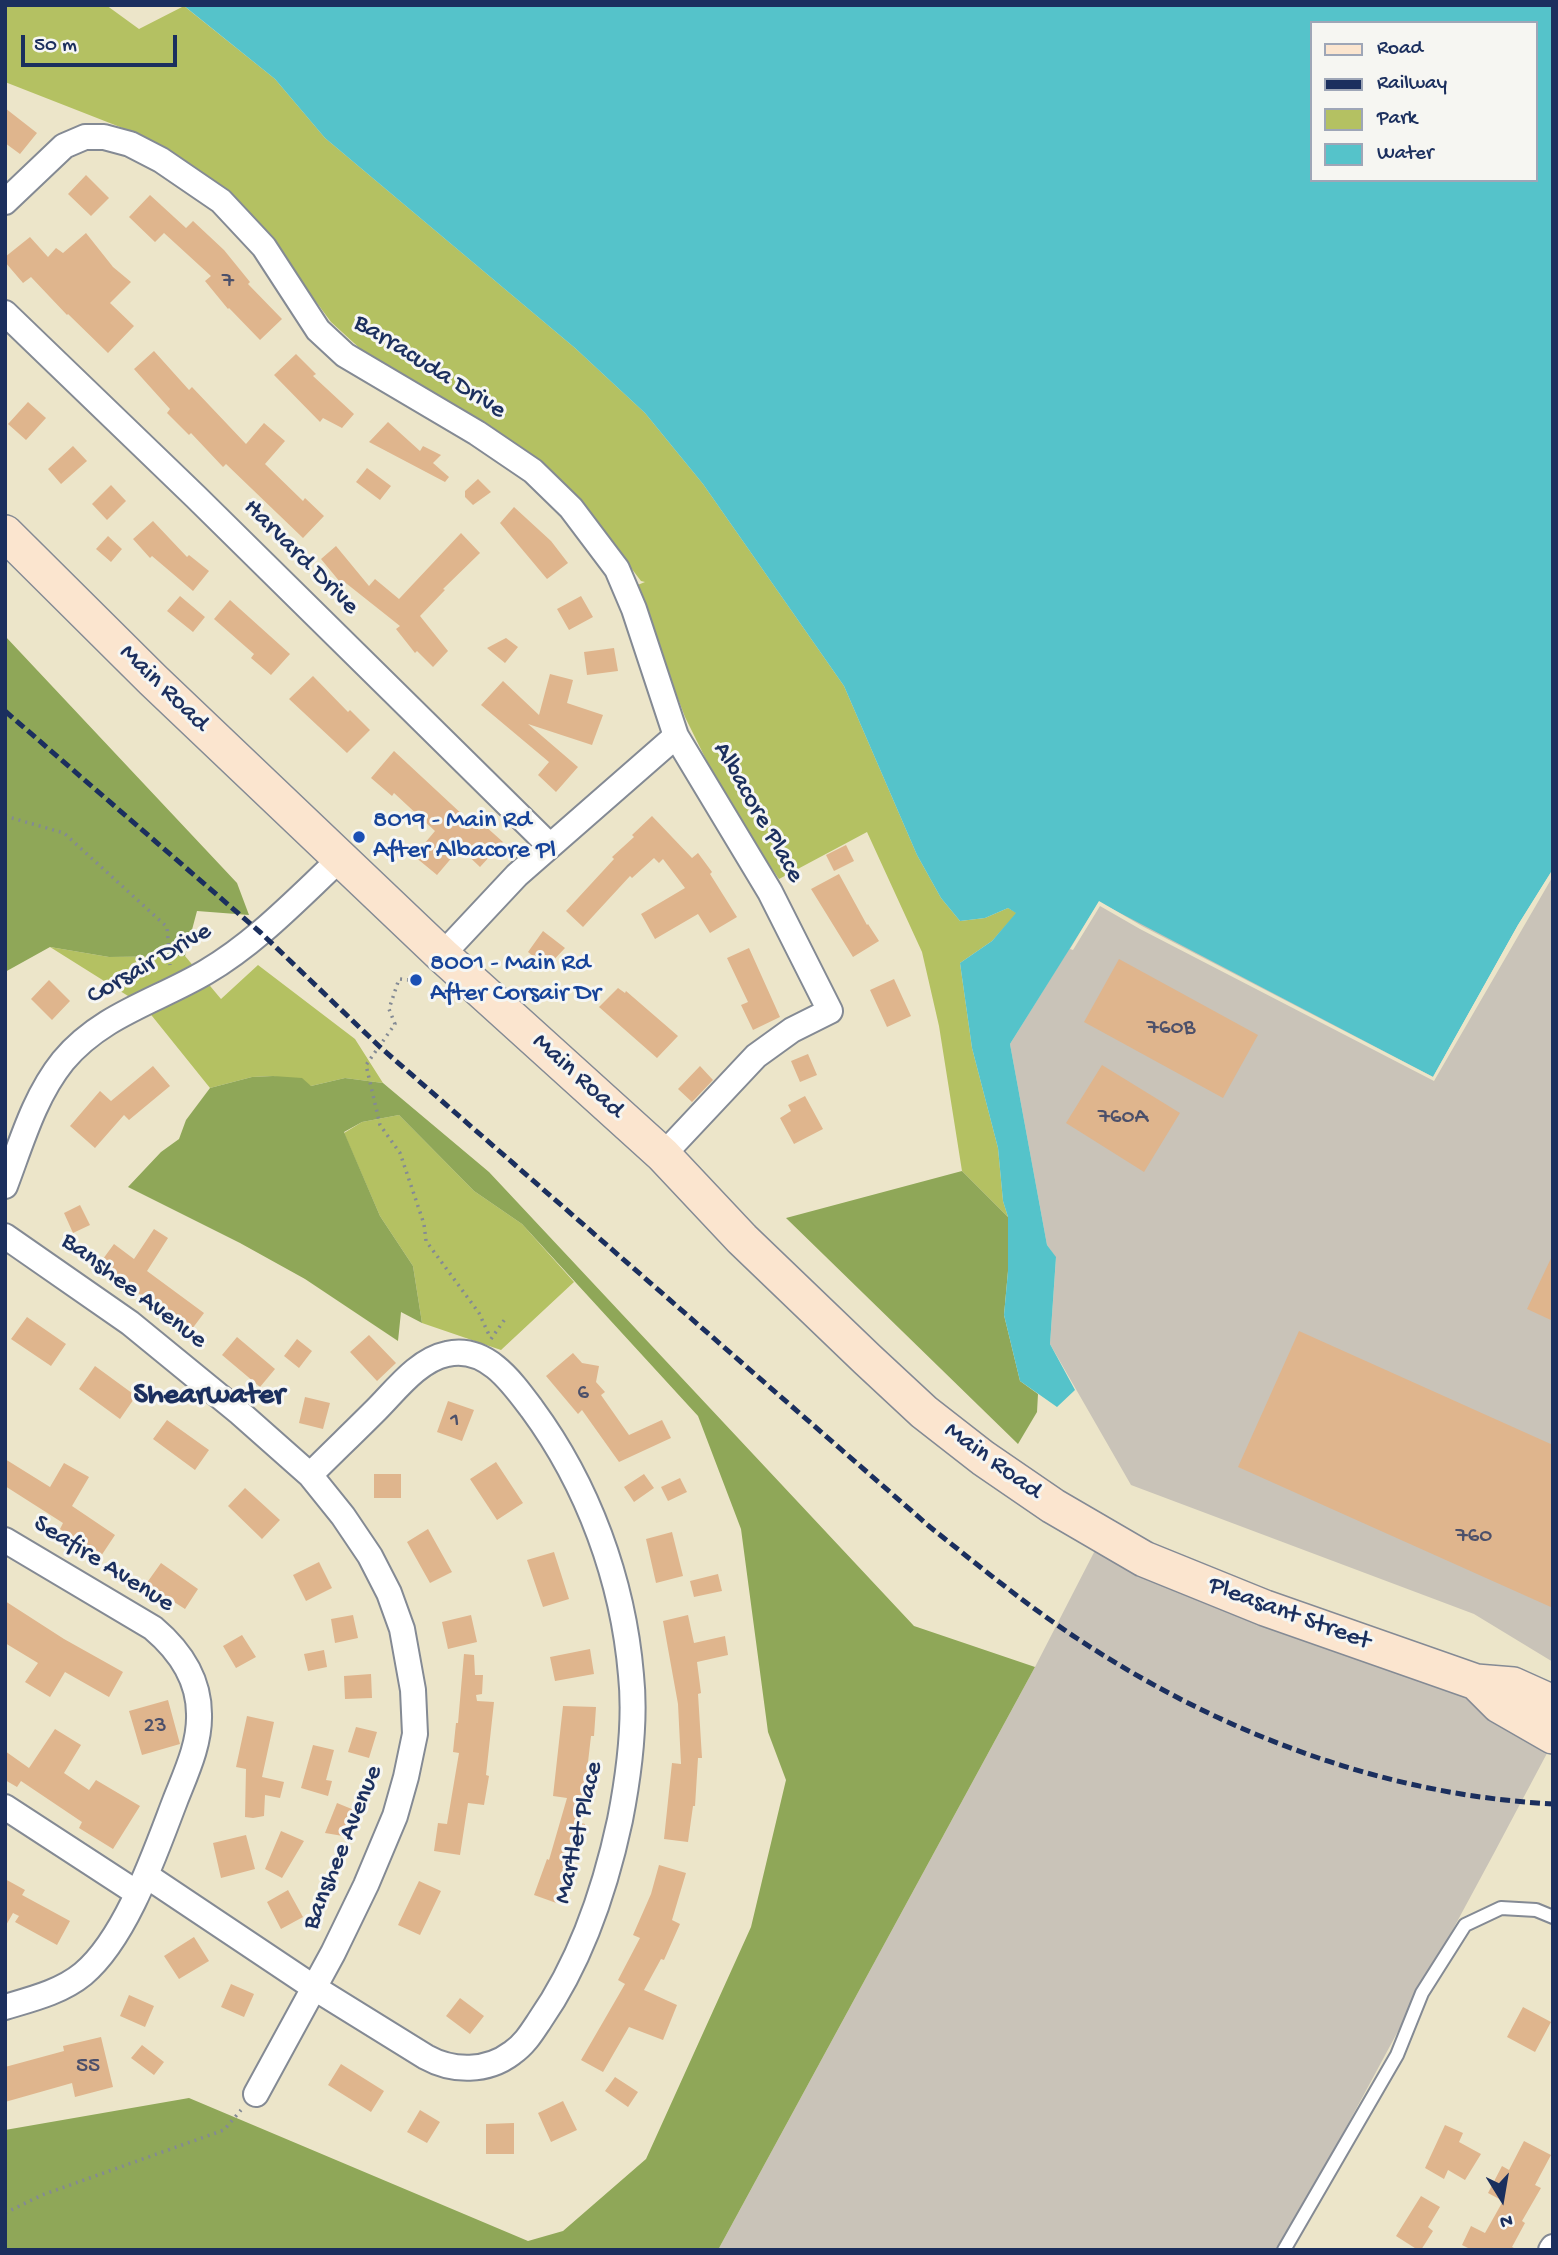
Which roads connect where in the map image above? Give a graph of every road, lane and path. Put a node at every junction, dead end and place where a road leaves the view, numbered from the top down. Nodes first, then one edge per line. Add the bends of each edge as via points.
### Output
1 (5, 202) edge
2 (5, 313) edge
3 (5, 533) edge
4 (677, 736) junction
5 (5, 816) edge
6 (551, 846) junction
7 (340, 859) junction
8 (442, 955) junction
9 (409, 980) dead end
10 (163, 994) junction
11 (663, 1155) junction
12 (5, 1186) edge
13 (5, 1236) edge
14 (505, 1319) dead end
15 (486, 1348) junction
16 (310, 1475) junction
17 (1106, 1538) joint
18 (5, 1540) edge
19 (1476, 1682) junction
20 (1553, 1703) edge
21 (1553, 1736) edge
22 (5, 1807) edge
23 (142, 1885) junction
24 (1553, 1917) edge
25 (313, 1987) junction
26 (5, 2007) edge
27 (256, 2094) joint
28 (5, 2213) edge
29 (1284, 2250) edge

1 - 4 street, Barracuda Drive via 64,146 85,137 130,144 221,201 264,247 318,330 345,355 533,471 587,527 617,569
2 - 6 street, Harvard Drive
3 - 7 main road, Main Road
4 - 6 street, Albacore Place
4 - 11 street, Albacore Place via 770,892 830,1011 792,1030 756,1056
5 - 10 path via 64,833 167,927 171,961
6 - 8 street, Albacore Place via 517,874
7 - 8 main road, Main Road
7 - 10 street, Corsair Drive via 261,933 207,971
8 - 11 main road, Main Road
9 - 15 path via 399,979 389,1009 395,1024 366,1065 380,1125 400,1153 426,1241 479,1314
10 - 12 street, Corsair Drive via 99,1027 64,1061 35,1108
11 - 17 main road, Main Road via 742,1239 924,1412 993,1465
13 - 16 street, Banshee Avenue via 130,1323
14 - 15 path
15 - 16 street via 429,1362 407,1378
15 - 25 street, Martlet Place via 548,1431 582,1493 615,1584 632,1677 631,1730 620,1820 605,1877 587,1933 559,1992 524,2043 497,2062 465,2068 441,2064
16 - 25 street, Banshee Avenue via 370,1556 389,1593 410,1672 415,1734 395,1816 366,1885
17 - 19 main road, Pleasant Street via 1144,1559 1265,1608
18 - 23 street, Seafire Avenue via 153,1628 175,1649 191,1675 200,1714 198,1736
19 - 20 main road, Pleasant Street via 1513,1685
19 - 21 main road, Pleasant Street via 1499,1705
22 - 23 street, Martlet Place
23 - 25 street, Martlet Place
23 - 26 street, Seafire Avenue via 103,1953 82,1975 59,1989
24 - 29 lane via 1536,1910 1501,1908 1465,1925 1422,1993 1397,2055
25 - 27 street, Banshee Avenue
27 - 28 path via 224,2130

